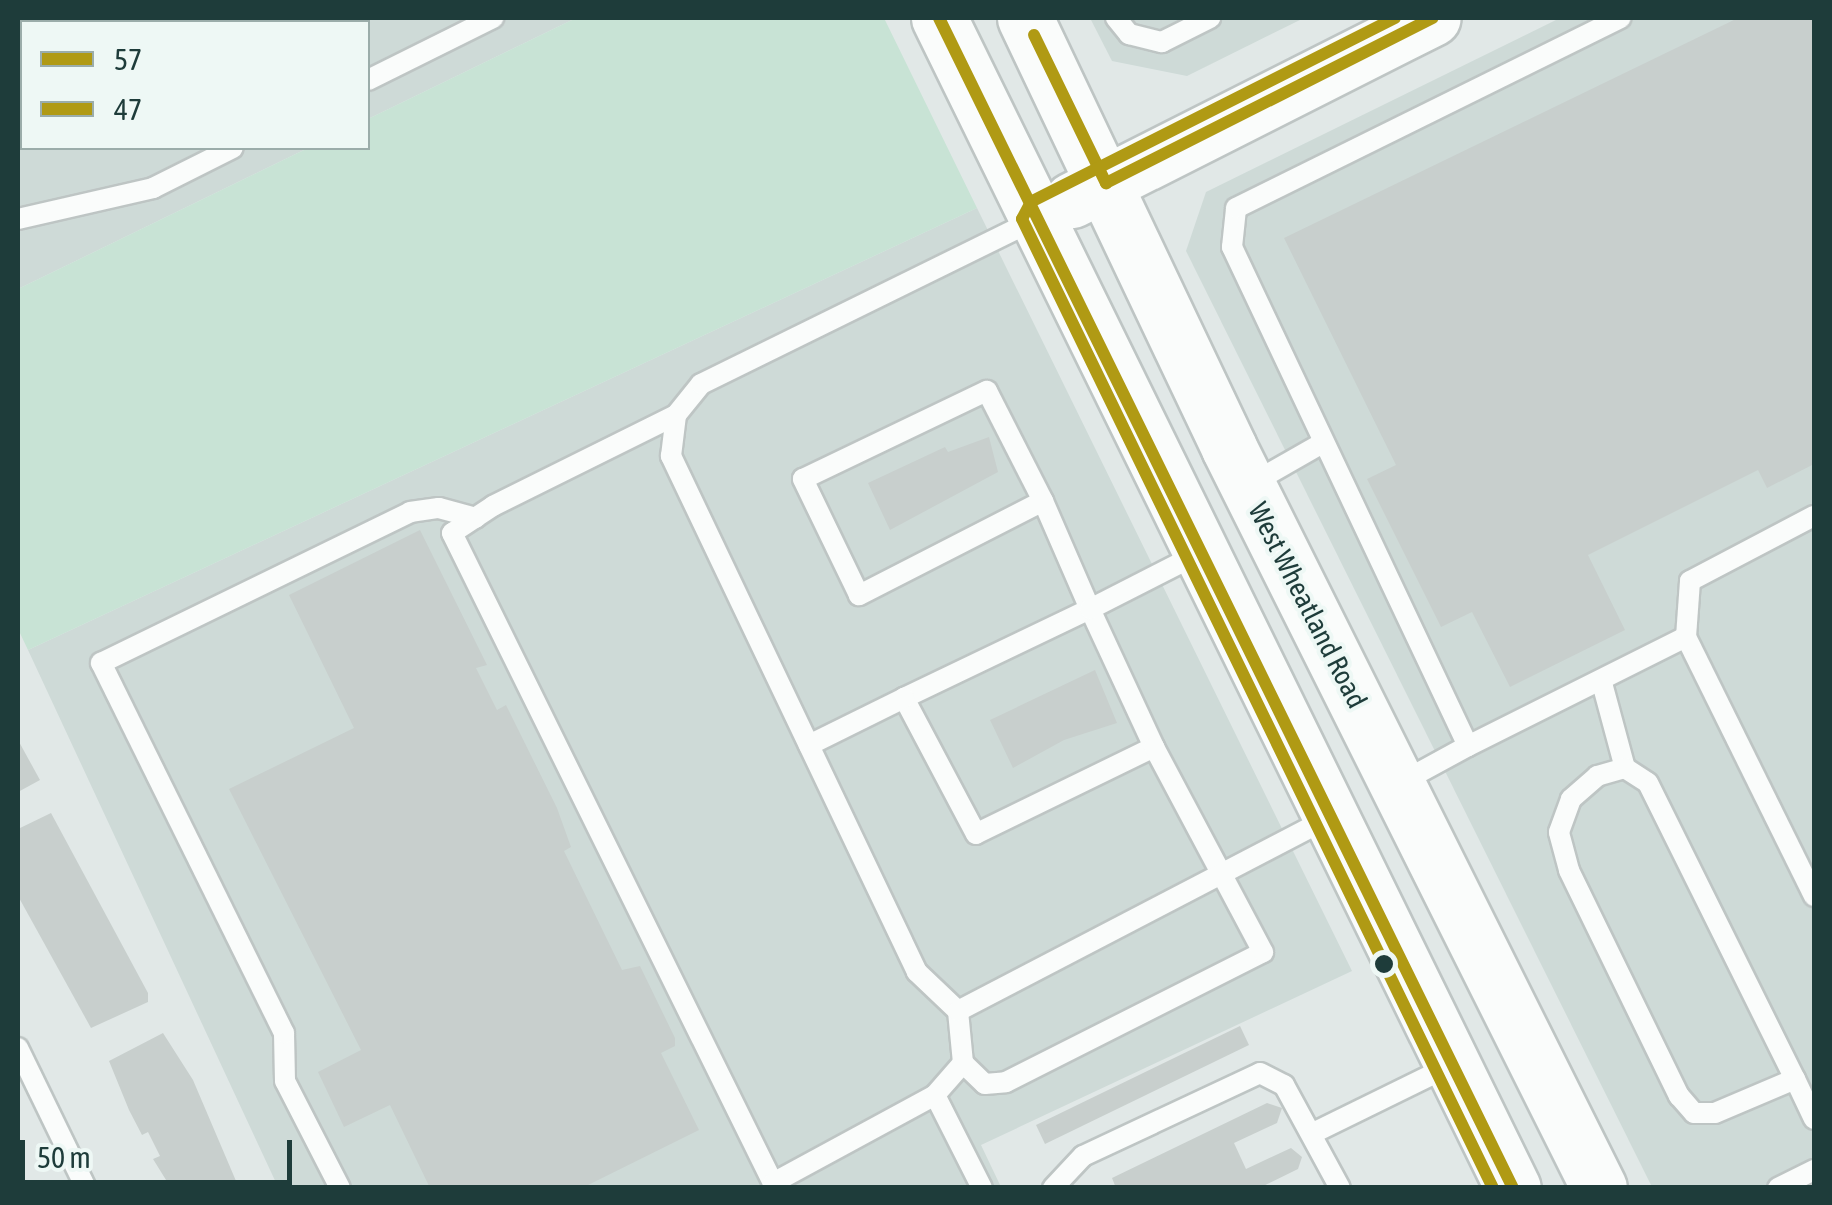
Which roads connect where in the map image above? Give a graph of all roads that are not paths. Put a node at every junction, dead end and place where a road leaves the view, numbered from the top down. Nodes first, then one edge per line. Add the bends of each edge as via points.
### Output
1 (493, 18) edge
2 (939, 18) edge
3 (1025, 18) edge
4 (1116, 18) edge
5 (1210, 18) edge
6 (1433, 18) edge
7 (1621, 18) edge
8 (370, 79) edge
9 (229, 150) edge
10 (1106, 183) junction
11 (1038, 218) junction
12 (18, 219) edge
13 (676, 415) junction
14 (1321, 444) junction
15 (1248, 485) junction
16 (1044, 502) junction
17 (1814, 516) edge
18 (476, 518) junction
19 (1204, 552) junction
20 (1090, 609) junction
21 (1686, 637) junction
22 (1602, 683) junction
23 (904, 698) junction
24 (809, 745) junction
25 (1468, 746) junction
26 (1154, 747) junction
27 (1626, 768) junction
28 (1398, 784) junction
29 (1332, 816) junction
30 (1223, 873) junction
31 (1814, 896) edge
32 (958, 1011) junction
33 (18, 1048) edge
34 (963, 1063) junction
35 (1453, 1064) junction
36 (1795, 1079) junction
37 (935, 1095) junction
38 (1814, 1119) edge
39 (1315, 1132) junction
40 (1814, 1170) edge
41 (769, 1185) edge
42 (1336, 1186) edge
43 (86, 1188) edge
44 (340, 1188) edge
45 (982, 1188) edge
46 (1053, 1188) edge
47 (1513, 1188) edge
48 (1599, 1188) edge
49 (1778, 1188) edge

1 - 8 lane
2 - 11 main road
3 - 10 main road, West Wheatland Road
4 - 5 lane via 1128,34 1162,42
6 - 10 main road
7 - 14 lane via 1236,208 1232,247
9 - 12 lane via 152,188
10 - 11 main road
10 - 15 main road, West Wheatland Road
11 - 13 lane via 700,384
11 - 19 main road
13 - 18 lane
13 - 24 lane via 670,456
14 - 15 lane
14 - 25 lane
15 - 28 main road, West Wheatland Road
16 - 16 lane via 859,595 803,480 987,392
16 - 20 lane
17 - 21 lane via 1690,581
18 - 41 lane via 452,534
18 - 44 lane via 439,508 410,512 101,663 284,1033 285,1081
19 - 20 lane
19 - 29 main road
20 - 23 lane
20 - 26 lane
21 - 22 lane
21 - 31 lane
22 - 25 lane
22 - 27 lane
23 - 24 lane
23 - 26 lane via 976,834
24 - 32 lane via 918,972
25 - 28 lane
26 - 30 lane
27 - 36 lane via 1648,783
27 - 36 lane via 1598,776 1571,799 1559,832 1569,870 1678,1096 1694,1112 1715,1113
28 - 29 main road
28 - 48 main road, West Wheatland Road
29 - 30 lane
29 - 35 main road
30 - 32 lane
30 - 34 lane via 1262,952 1006,1082 985,1084
32 - 34 lane
33 - 43 lane
34 - 37 lane
35 - 39 lane
35 - 47 main road
36 - 38 lane
37 - 41 lane
37 - 45 lane
39 - 42 lane
39 - 46 lane via 1284,1085 1260,1074 1083,1156
40 - 49 lane

